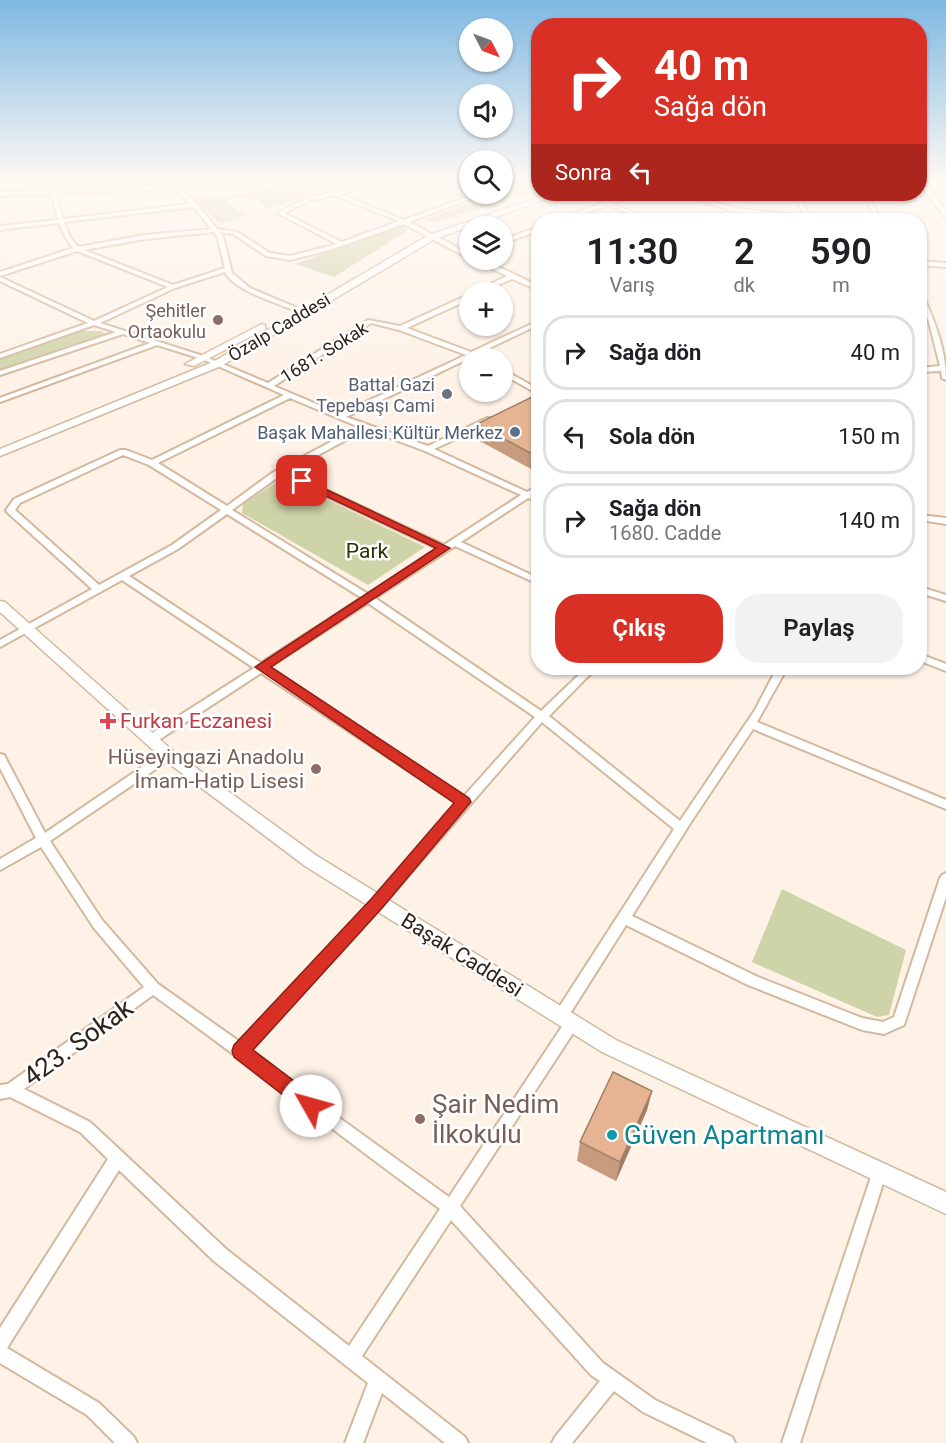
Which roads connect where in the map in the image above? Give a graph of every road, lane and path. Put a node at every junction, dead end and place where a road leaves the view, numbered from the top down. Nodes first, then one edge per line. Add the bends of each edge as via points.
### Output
1 (76, 249) edge
2 (77, 249) edge
3 (223, 249) edge
4 (260, 249) edge
5 (325, 249) edge
6 (400, 249) edge
7 (403, 249) edge
8 (927, 264) edge
9 (946, 265) edge
10 (228, 269) junction
11 (499, 270) edge
12 (0, 274) edge
13 (513, 276) junction
14 (0, 279) edge
15 (500, 282) edge
16 (531, 285) edge
17 (173, 287) junction
18 (459, 301) edge
19 (293, 308) junction
20 (927, 311) edge
21 (94, 323) junction
22 (531, 326) edge
23 (401, 328) junction
24 (123, 332) junction
25 (156, 343) junction
26 (485, 348) edge
27 (459, 349) edge
28 (0, 356) edge
29 (204, 358) junction
30 (459, 360) edge
31 (217, 364) junction
32 (945, 368) edge
33 (927, 369) edge
34 (0, 373) edge
35 (513, 378) edge
36 (946, 378) edge
37 (270, 386) junction
38 (531, 390) edge
39 (291, 395) junction
40 (531, 399) edge
41 (0, 400) edge
42 (528, 401) edge
43 (498, 416) edge
44 (340, 417) junction
45 (366, 426) junction
46 (0, 443) edge
47 (428, 449) junction
48 (0, 453) edge
49 (152, 463) junction
50 (281, 472) junction
51 (531, 492) edge
52 (526, 495) junction
53 (531, 497) edge
54 (226, 510) junction
55 (927, 519) edge
56 (946, 521) edge
57 (449, 545) junction
58 (122, 576) junction
59 (531, 578) edge
60 (98, 589) junction
61 (927, 592) edge
62 (368, 598) junction
63 (946, 598) edge
64 (0, 605) edge
65 (27, 629) junction
66 (0, 644) edge
67 (927, 660) edge
68 (262, 667) junction
69 (946, 668) edge
70 (584, 675) edge
71 (778, 675) edge
72 (542, 716) junction
73 (751, 724) junction
74 (150, 740) junction
75 (168, 755) junction
76 (0, 758) edge
77 (464, 802) junction
78 (946, 805) edge
79 (681, 828) junction
80 (43, 840) junction
81 (0, 865) edge
82 (946, 878) edge
83 (378, 902) junction
84 (624, 918) junction
85 (153, 988) junction
86 (566, 1020) junction
87 (241, 1051) junction
88 (5, 1091) edge
89 (117, 1158) junction
90 (879, 1173) junction
91 (946, 1203) edge
92 (450, 1207) junction
93 (0, 1343) edge
94 (0, 1353) edge
95 (351, 1358) junction
96 (378, 1380) junction
97 (612, 1380) junction
98 (128, 1443) edge
99 (354, 1443) edge
100 (459, 1443) edge
101 (561, 1443) edge
102 (726, 1443) edge
103 (791, 1443) edge

1 - 12 street
2 - 17 street
3 - 10 street
4 - 5 street via 280,258
6 - 19 main road, Özalp Caddesi
7 - 31 main road, Özalp Caddesi
8 - 9 street
10 - 17 street
10 - 19 street via 248,289
11 - 13 street
13 - 15 street
13 - 16 street
14 - 21 street
17 - 21 street
18 - 23 street
19 - 29 main road, Özalp Caddesi
20 - 32 street
21 - 24 street
21 - 28 street
22 - 26 street
23 - 27 street, 1681. Sokak
23 - 37 street, 1681. Sokak via 370,321
24 - 25 street
24 - 34 street
25 - 29 street
25 - 41 street
29 - 31 street
29 - 46 main road, Özalp Caddesi
30 - 44 street
31 - 37 street
31 - 48 main road, Özalp Caddesi
32 - 33 street
32 - 36 street
35 - 38 street
37 - 39 street
39 - 44 street
39 - 49 street
40 - 42 street
43 - 47 street
44 - 45 street
45 - 47 street
45 - 50 street
47 - 52 street
49 - 54 street
49 - 60 street via 123,452 17,501 10,510
50 - 54 street
50 - 57 street
51 - 52 street
52 - 53 street
52 - 57 street
54 - 58 street via 175,546
54 - 62 street
55 - 56 street
57 - 59 street
57 - 62 street
58 - 60 street
58 - 68 street
60 - 65 street
61 - 63 street
62 - 68 street
62 - 72 street
64 - 65 main road, Başak Caddesi
65 - 66 street
65 - 74 main road, Başak Caddesi
67 - 69 street
68 - 74 street
68 - 77 street
70 - 72 street
71 - 73 street
72 - 77 street
72 - 79 street
73 - 78 street
73 - 79 street
74 - 75 main road, Başak Caddesi
75 - 80 street
75 - 83 main road, Başak Caddesi via 310,861
76 - 80 street
77 - 83 street
79 - 84 street
80 - 81 street
80 - 85 street via 98,924
82 - 84 street via 899,1021 884,1028 862,1024 753,981
83 - 86 main road, Başak Caddesi
83 - 87 street
84 - 86 street
85 - 87 street
85 - 88 street, 423. Sokak
86 - 90 main road, Başak Caddesi via 609,1046
86 - 92 street
87 - 92 street
88 - 89 street via 85,1127
89 - 93 street
89 - 95 street via 220,1255
90 - 91 main road, Başak Caddesi
90 - 103 street
92 - 95 street
92 - 97 street via 597,1369
94 - 98 street via 93,1409
95 - 96 street
96 - 99 street
96 - 100 street
97 - 101 street
97 - 102 street via 650,1406

